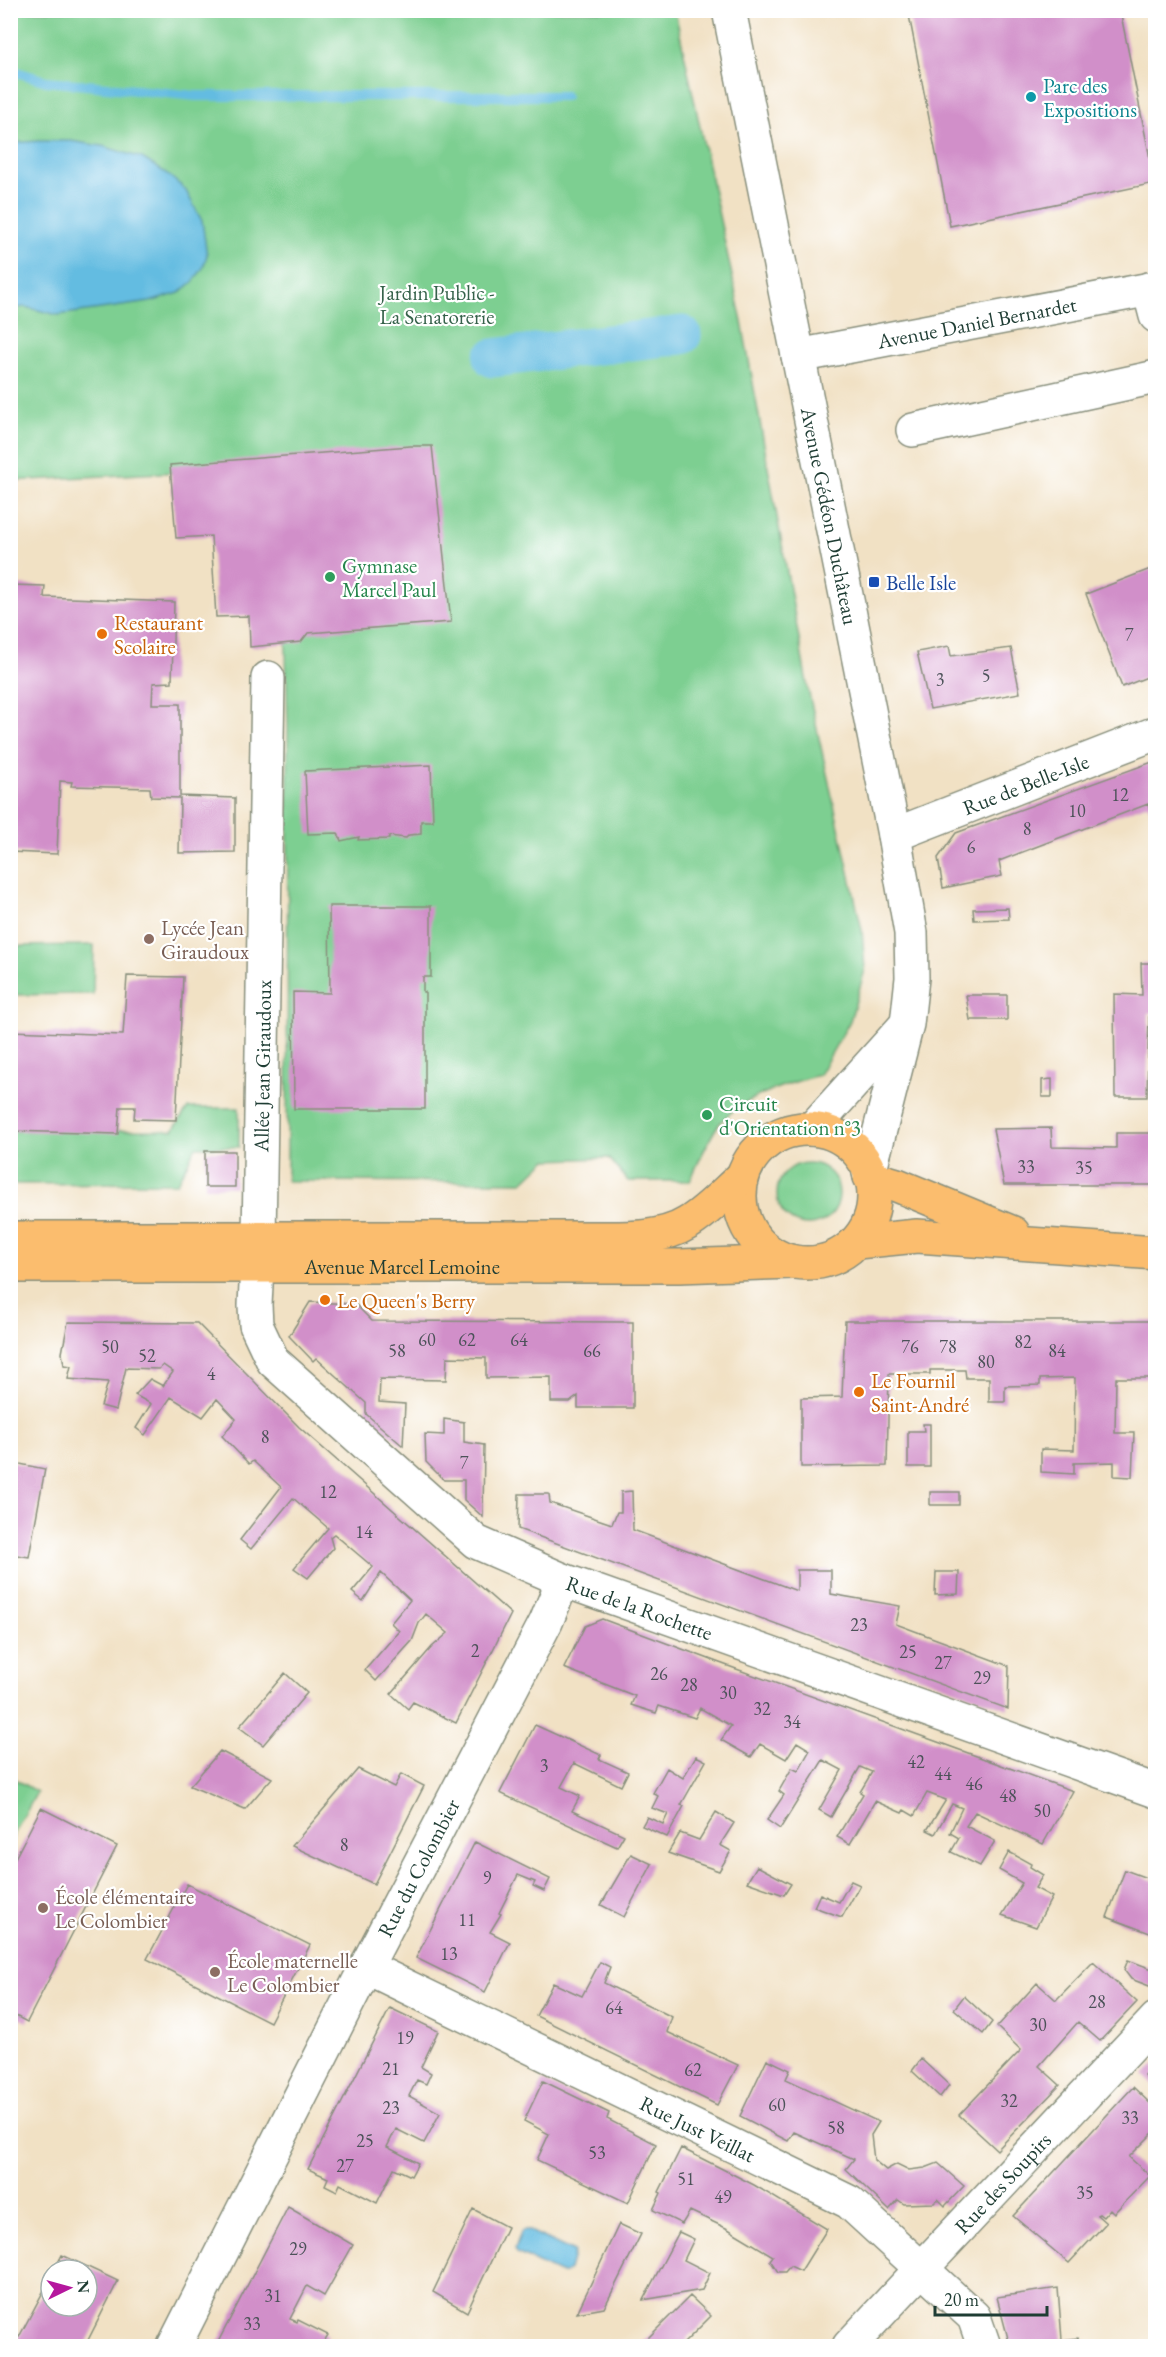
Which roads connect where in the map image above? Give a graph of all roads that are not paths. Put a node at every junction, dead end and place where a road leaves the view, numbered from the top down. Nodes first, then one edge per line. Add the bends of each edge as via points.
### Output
1 (729, 10) edge
2 (1153, 298) edge
3 (798, 356) junction
4 (1155, 377) edge
5 (913, 430) dead end
6 (268, 678) dead end
7 (1155, 733) edge
8 (894, 835) junction
9 (907, 1024) junction
10 (812, 1129) junction
11 (870, 1175) junction
12 (742, 1177) junction
13 (10, 1238) edge
14 (857, 1242) junction
15 (1037, 1243) junction
16 (258, 1251) junction
17 (1155, 1253) edge
18 (793, 1262) junction
19 (10, 1266) edge
20 (563, 1580) junction
21 (1155, 1791) edge
22 (366, 1967) junction
23 (1155, 2019) edge
24 (921, 2268) junction
25 (174, 2346) edge
26 (849, 2346) edge
27 (984, 2346) edge

1 - 3 street, Avenue Gédéon Duchâteau
2 - 3 street, Avenue Daniel Bernardet
3 - 8 street, Avenue Gédéon Duchâteau
4 - 5 street
6 - 16 street, Allée Jean Giraudoux
7 - 8 street, Rue de Belle-Isle
8 - 9 street, Avenue Gédéon Duchâteau via 911,933
9 - 10 street
9 - 11 street, Avenue Gédéon Duchâteau
10 - 11 main road via 848,1143 861,1156
10 - 12 main road via 777,1135 750,1160
11 - 14 main road via 873,1206
11 - 15 main road
12 - 16 main road, Avenue Marcel Lemoine via 688,1223 647,1236
12 - 18 main road via 744,1221 756,1240 772,1254
13 - 16 main road, Avenue Marcel Lemoine
14 - 15 main road via 917,1236
14 - 18 main road via 831,1258 813,1263
15 - 17 main road
16 - 18 main road, Avenue Marcel Lemoine via 679,1266
16 - 19 main road, Avenue Marcel Lemoine
16 - 20 street, Rue de la Rochette via 256,1325 273,1360 476,1542
20 - 21 street, Rue de la Rochette
20 - 22 street, Rue du Colombier via 541,1633
22 - 24 street, Rue Just Veillat via 849,2202
22 - 25 street, Rue du Colombier
23 - 24 street, Rue des Soupirs
24 - 26 street, Rue des Soupirs
24 - 27 street, Rue Just Veillat via 974,2317

